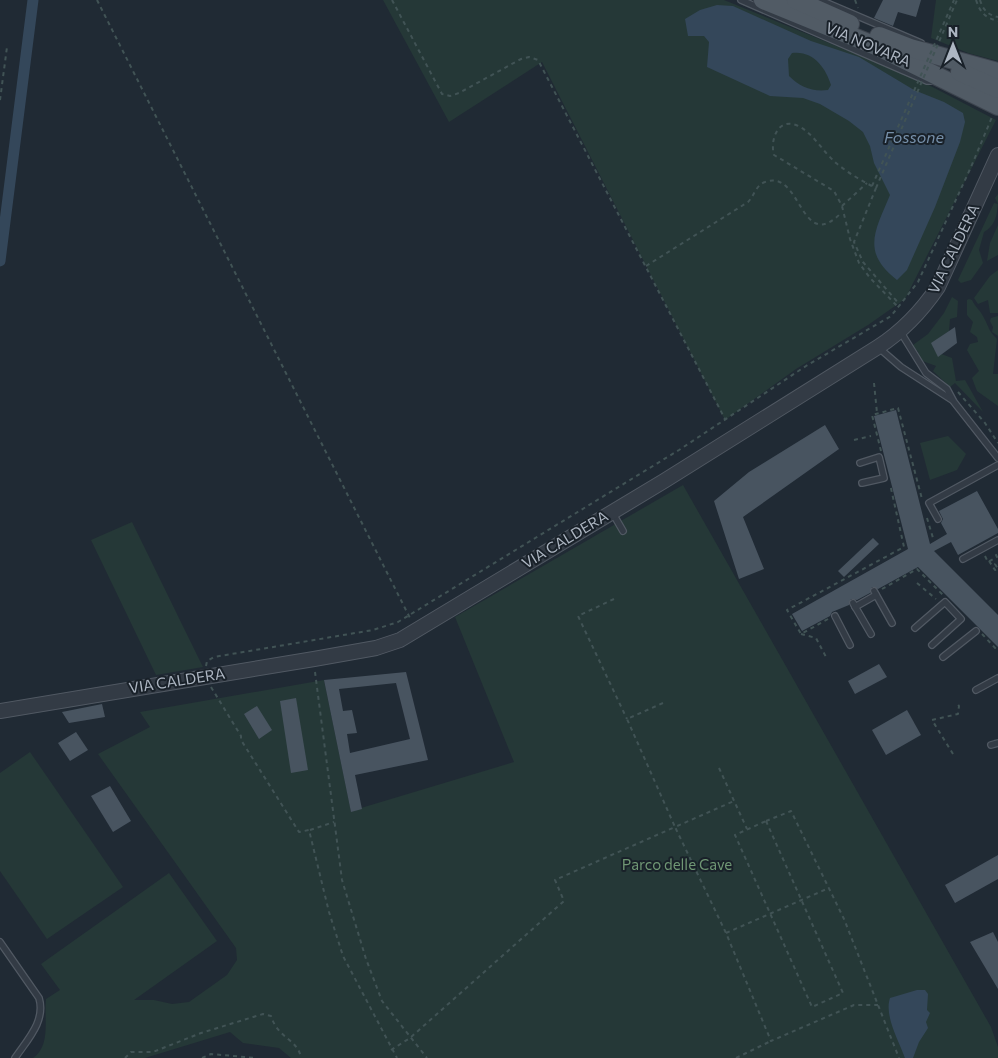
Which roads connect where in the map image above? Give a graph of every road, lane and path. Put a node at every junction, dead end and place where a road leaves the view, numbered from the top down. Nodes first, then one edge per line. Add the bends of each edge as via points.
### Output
1 (97, 0) edge
2 (392, 0) edge
3 (742, 0) edge
4 (764, 0) edge
5 (796, 0) edge
6 (820, 0) edge
7 (956, 0) edge
8 (976, 0) edge
9 (980, 0) edge
10 (998, 17) edge
11 (998, 21) edge
12 (7, 47) dead end
13 (910, 48) junction
14 (960, 62) junction
15 (930, 65) junction
16 (998, 72) edge
17 (948, 81) junction
18 (998, 89) edge
19 (0, 100) edge
20 (995, 113) edge
21 (998, 155) edge
22 (867, 183) junction
23 (842, 206) junction
24 (842, 212) junction
25 (646, 266) junction
26 (900, 307) junction
27 (900, 331) junction
28 (878, 347) junction
29 (874, 383) dead end
30 (954, 402) junction
31 (877, 414) junction
32 (725, 420) junction
33 (871, 436) dead end
34 (854, 440) dead end
35 (882, 456) junction
36 (998, 458) edge
37 (860, 463) dead end
38 (998, 464) edge
39 (887, 478) junction
40 (862, 483) dead end
41 (601, 497) junction
42 (923, 501) dead end
43 (608, 508) junction
44 (925, 510) dead end
45 (938, 519) dead end
46 (623, 531) dead end
47 (933, 538) dead end
48 (998, 540) edge
49 (963, 559) dead end
50 (989, 561) dead end
51 (998, 562) edge
52 (917, 583) dead end
53 (875, 593) junction
54 (614, 599) dead end
55 (946, 601) junction
56 (408, 615) junction
57 (833, 616) joint
58 (964, 617) junction
59 (892, 623) dead end
60 (915, 628) dead end
61 (976, 631) dead end
62 (801, 634) junction
63 (871, 634) dead end
64 (850, 645) dead end
65 (932, 645) dead end
66 (998, 651) edge
67 (826, 657) dead end
68 (943, 657) dead end
69 (314, 659) junction
70 (206, 667) dead end
71 (998, 678) edge
72 (208, 683) dead end
73 (976, 690) dead end
74 (956, 702) dead end
75 (0, 703) edge
76 (663, 703) dead end
77 (32, 705) junction
78 (0, 711) edge
79 (627, 719) junction
80 (998, 743) edge
81 (991, 745) dead end
82 (953, 754) dead end
83 (719, 768) dead end
84 (734, 800) junction
85 (766, 821) junction
86 (334, 822) junction
87 (675, 826) junction
88 (747, 829) junction
89 (309, 830) junction
90 (829, 888) junction
91 (801, 899) junction
92 (770, 913) junction
93 (726, 933) junction
94 (0, 942) edge
95 (878, 1005) junction
96 (410, 1038) junction
97 (771, 1041) junction
98 (391, 1050) junction
99 (15, 1058) edge
100 (126, 1058) edge
101 (202, 1058) edge
102 (256, 1058) edge
103 (301, 1058) edge
104 (397, 1058) edge
105 (427, 1058) edge
106 (736, 1058) edge
107 (899, 1058) edge

1 - 56 path
2 - 25 path via 442,94 459,93 521,59 538,60
3 - 17 lane via 927,81
4 - 15 main road, VIA NOVARA
5 - 13 main road, VIA NOVARA
6 - 14 lane
7 - 15 path, bridge
7 - 22 path, bridge via 872,186
8 - 11 path via 985,16
9 - 10 path via 984,10
12 - 19 path
13 - 14 main road, VIA NOVARA
13 - 15 main road
14 - 16 main road, VIA NOVARA
15 - 17 main road, VIA NOVARA
15 - 18 main road
15 - 26 path, bridge via 854,242 863,262
17 - 20 main road, VIA NOVARA
20 - 26 path via 918,282
21 - 27 street, VIA CALDERA via 938,287 926,306
22 - 23 path
22 - 23 path via 837,163 795,124 784,125 776,131 772,139 774,155 834,191
23 - 24 path
24 - 25 path via 825,224 810,221 783,183 774,180 764,182 748,202
24 - 26 path via 859,262 870,278
25 - 32 path
26 - 32 path via 891,316 806,366
27 - 28 street, VIA CALDERA
27 - 30 lane via 926,373 947,389
28 - 30 lane via 901,367
28 - 43 street, VIA CALDERA
29 - 31 path
30 - 36 lane
31 - 35 path via 872,415
31 - 42 path via 898,408
32 - 41 path
33 - 34 path
35 - 37 lane
35 - 39 lane
38 - 45 lane via 929,503
39 - 40 lane
39 - 62 path via 904,547 787,610
41 - 43 path
41 - 56 path
43 - 46 lane
43 - 69 street, VIA CALDERA via 400,640 376,648
44 - 47 path
48 - 49 lane
50 - 51 path via 995,570
52 - 55 path
53 - 55 path via 917,569
53 - 59 lane
53 - 63 lane via 854,605
54 - 79 path via 578,616
55 - 58 lane
55 - 60 lane
56 - 70 path via 373,630 214,657 207,661
57 - 62 path
57 - 64 lane
58 - 65 lane
58 - 66 path
61 - 68 lane
62 - 67 path via 816,638
69 - 77 street, VIA CALDERA
69 - 86 path
71 - 73 lane
72 - 89 path via 299,832
74 - 82 path via 958,714 932,720
75 - 77 street
76 - 79 path
77 - 78 street, VIA CALDERA
79 - 87 path
80 - 81 lane
83 - 84 path
84 - 87 path
84 - 88 path
85 - 88 path
85 - 90 path via 791,811
85 - 91 path
86 - 89 path
86 - 96 path via 342,880 366,959 382,1001
87 - 93 path
87 - 96 path via 555,880 564,901
88 - 92 path via 734,835
89 - 98 path via 343,956
90 - 91 path
90 - 95 path
91 - 92 path
91 - 92 path via 844,993 812,1007
92 - 93 path
93 - 97 path
94 - 99 lane via 39,998 42,1008 36,1028
95 - 97 path via 854,1005
95 - 107 path
96 - 98 path
96 - 105 path
97 - 106 path
98 - 104 path
100 - 103 path via 132,1052 153,1052 263,1014 271,1016 279,1033 294,1043
101 - 102 path via 211,1054

